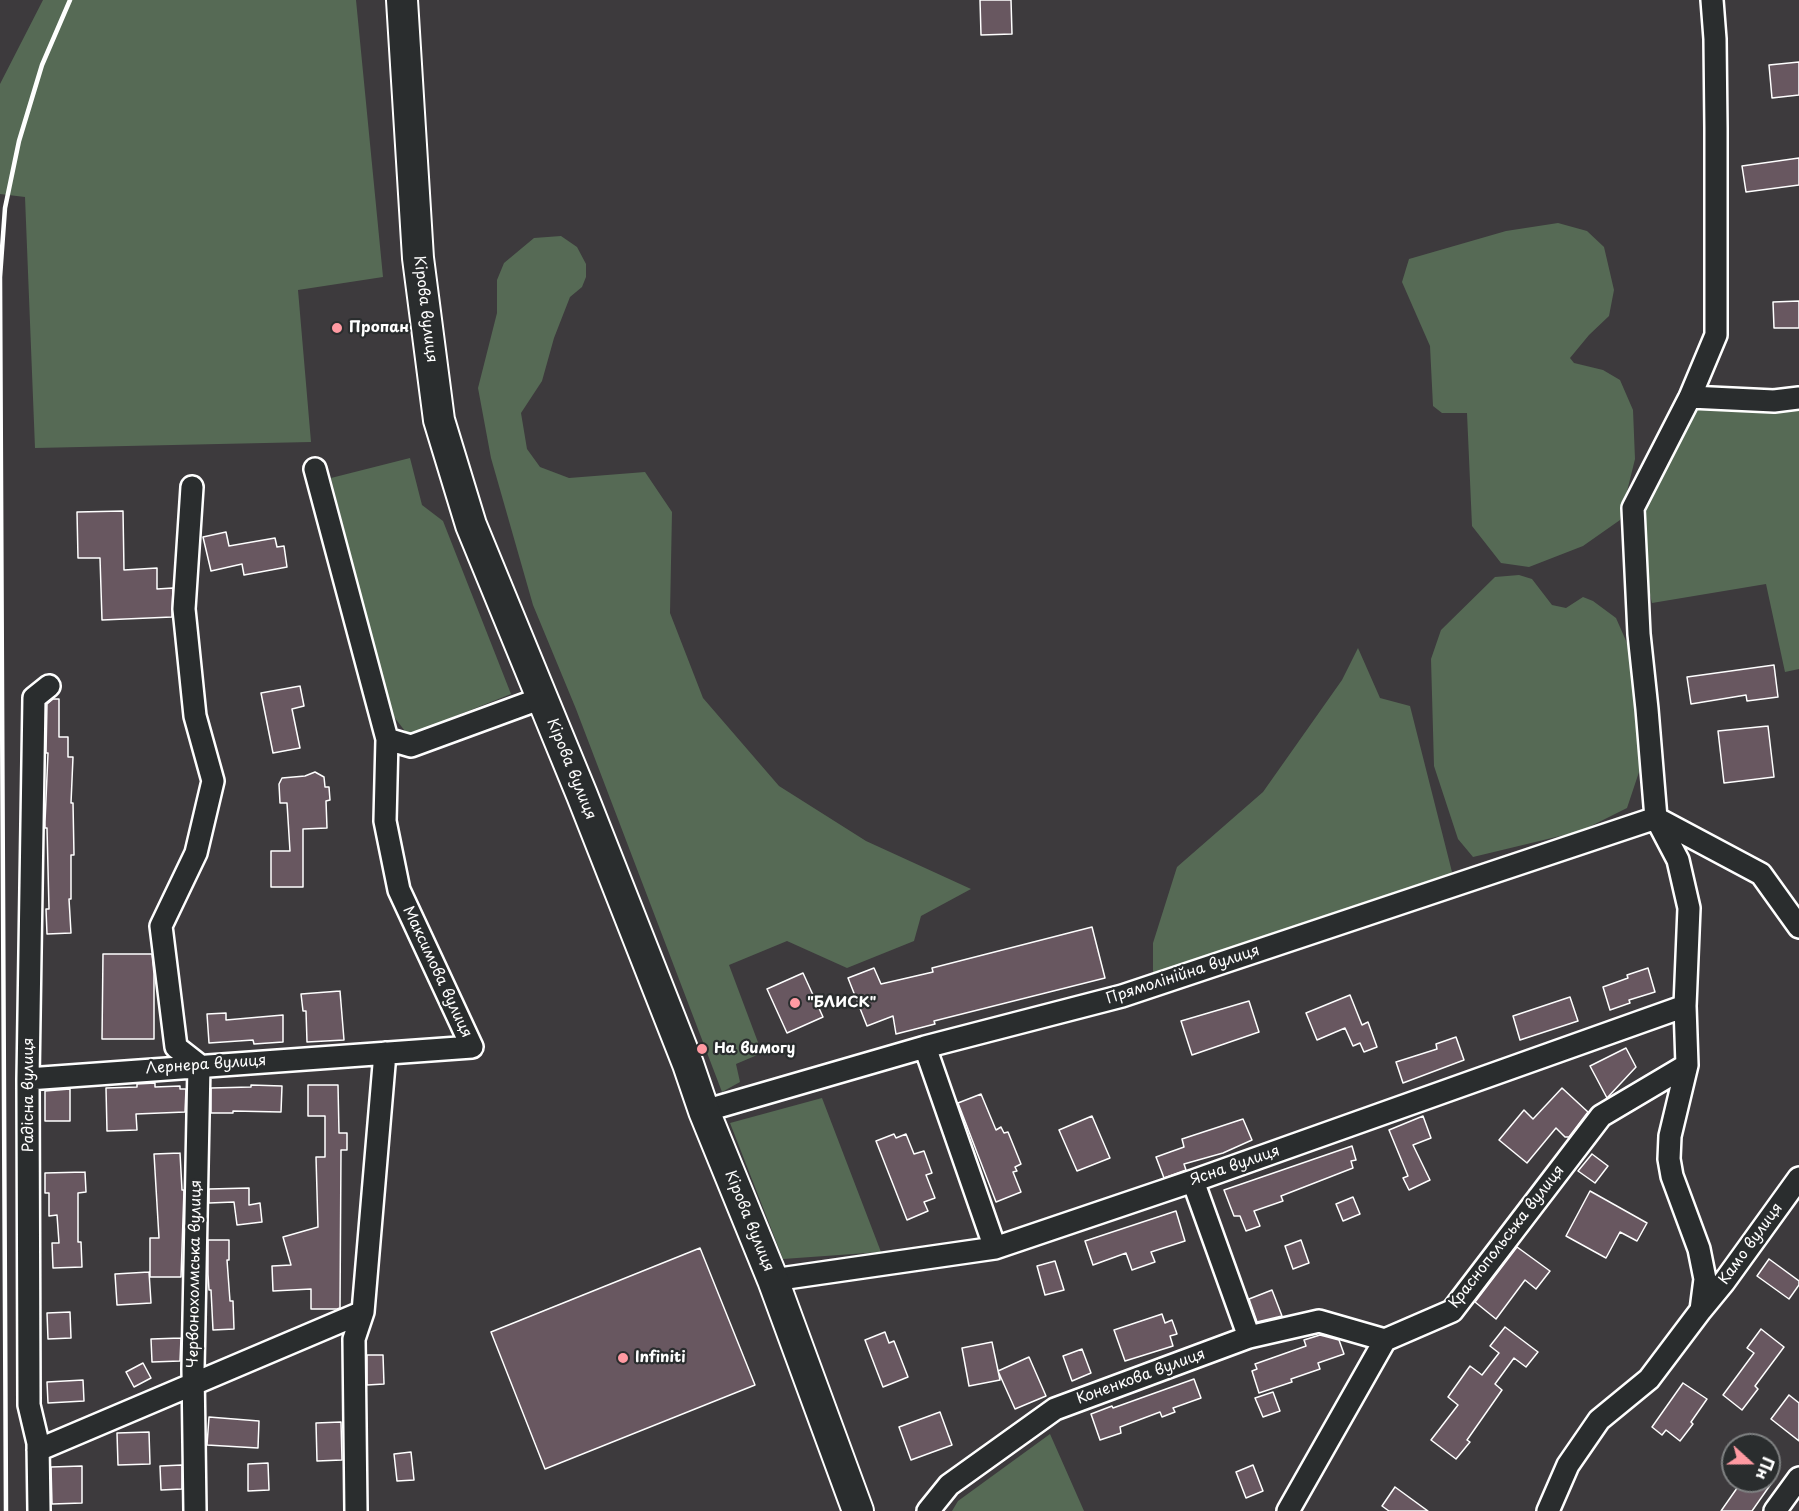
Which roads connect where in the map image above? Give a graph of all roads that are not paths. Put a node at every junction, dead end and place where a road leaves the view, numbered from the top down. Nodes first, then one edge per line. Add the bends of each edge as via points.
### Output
1 (402, 0) edge
2 (1712, 0) edge
3 (1690, 397) junction
4 (1799, 398) edge
5 (315, 469) dead end
6 (192, 487) dead end
7 (49, 686) dead end
8 (542, 698) junction
9 (387, 739) junction
10 (1656, 819) junction
11 (1799, 927) edge
12 (1685, 1006) junction
13 (926, 1047) junction
14 (385, 1053) junction
15 (199, 1065) junction
16 (1688, 1065) junction
17 (28, 1079) junction
18 (704, 1111) junction
19 (1799, 1178) edge
20 (1193, 1181) junction
21 (995, 1248) junction
22 (773, 1280) junction
23 (1701, 1310) junction
24 (363, 1312) junction
25 (1249, 1337) junction
26 (1385, 1340) junction
27 (194, 1383) junction
28 (38, 1450) junction
29 (1799, 1478) edge
30 (39, 1511) edge
31 (195, 1511) edge
32 (356, 1511) edge
33 (858, 1511) edge
34 (928, 1511) edge
35 (1288, 1511) edge
36 (1548, 1511) edge
37 (1775, 1511) edge

1 - 8 main road, Кірова вулиця via 418,258 440,420 471,525
2 - 3 street via 1716,335
3 - 4 street via 1774,401
3 - 10 street via 1633,508 1639,634
5 - 9 street, Максимова вулиця
6 - 15 street via 184,609 195,716 213,781 196,853 161,926 176,1047
7 - 17 street, Радісна вулиця via 34,698
8 - 9 street via 411,746
8 - 18 main road, Кірова вулиця
9 - 14 street, Максимова вулиця via 385,821 399,890 472,1047
10 - 11 street via 1761,874
10 - 12 street via 1678,860 1689,908
10 - 13 street, Прямолінійна вулиця via 1122,996
12 - 16 street
12 - 20 street, Ясна вулиця
13 - 18 street, Прямолінійна вулиця
13 - 21 street
14 - 15 street, Лернера вулиця
14 - 24 street
15 - 17 street, Лернера вулиця
15 - 27 street, Червонохолмська вулиця
16 - 23 street via 1670,1136 1670,1159 1672,1176 1699,1249 1705,1279
16 - 26 street, Краснопольська вулиця via 1600,1116 1452,1311
17 - 28 street, Радісна вулиця via 29,1405
18 - 22 main road, Кірова вулиця
19 - 23 street, Камо вулиця
20 - 21 street, Ясна вулиця
20 - 25 street
21 - 22 street, Ясна вулиця
22 - 33 main road, Кірова вулиця
23 - 36 street, Камо вулиця via 1649,1379 1599,1420 1568,1465
24 - 27 street
24 - 32 street via 354,1340
25 - 26 street, Коненкова вулиця via 1319,1321
25 - 34 street, Коненкова вулиця via 1055,1409 949,1485
26 - 35 street
27 - 28 street
27 - 31 street, Червонохолмська вулиця
28 - 30 street, Радісна вулиця
29 - 37 street

